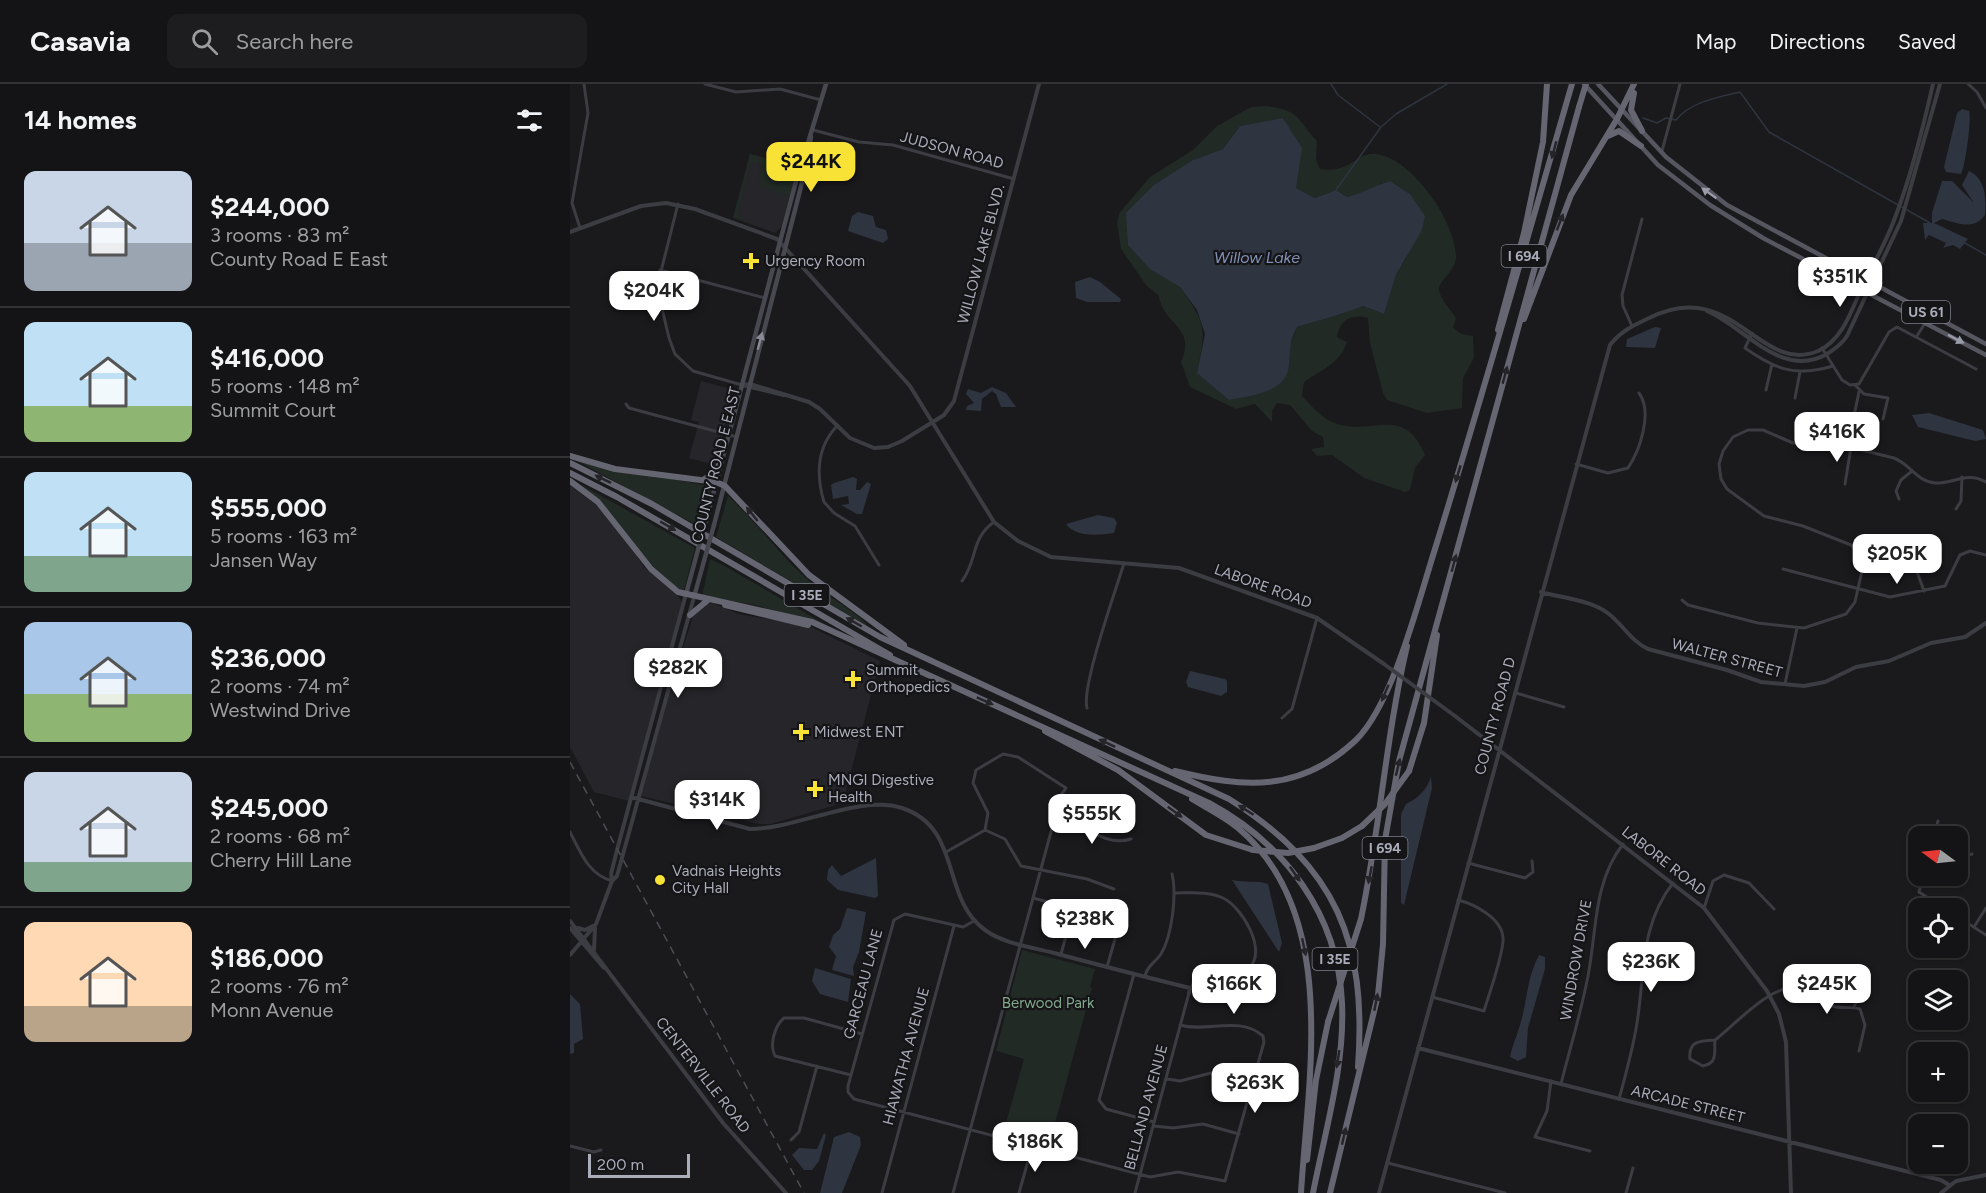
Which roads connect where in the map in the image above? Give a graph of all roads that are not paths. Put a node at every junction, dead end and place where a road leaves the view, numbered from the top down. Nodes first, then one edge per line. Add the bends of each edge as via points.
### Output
1 (584, 84) edge
2 (705, 84) edge
3 (826, 84) edge
4 (1040, 84) edge
5 (1546, 84) edge
6 (1572, 84) edge
7 (1585, 84) edge
8 (1598, 84) edge
9 (1635, 84) edge
10 (1680, 84) edge
11 (1933, 84) edge
12 (1940, 84) edge
13 (1968, 84) edge
14 (821, 100) junction
15 (1986, 108) edge
16 (1622, 110) junction
17 (1617, 119) junction
18 (813, 130) junction
19 (1642, 131) junction
20 (811, 137) junction
21 (1641, 146) junction
22 (1596, 150) junction
23 (1661, 153) junction
24 (1014, 179) junction
25 (678, 204) junction
26 (1642, 219) dead end
27 (580, 228) junction
28 (570, 232) edge
29 (780, 241) junction
30 (785, 246) junction
31 (803, 265) junction
32 (780, 266) junction
33 (660, 270) junction
34 (1866, 280) junction
35 (1872, 283) junction
36 (1862, 289) junction
37 (1868, 293) junction
38 (765, 298) junction
39 (1925, 323) junction
40 (1632, 326) junction
41 (1750, 335) junction
42 (1516, 336) junction
43 (1917, 336) junction
44 (1986, 344) edge
45 (1822, 348) junction
46 (1826, 354) junction
47 (1986, 355) edge
48 (1772, 364) junction
49 (1833, 366) junction
50 (1976, 369) dead end
51 (1800, 372) junction
52 (742, 385) junction
53 (749, 386) junction
54 (1856, 386) junction
55 (1766, 390) dead end
56 (1859, 392) junction
57 (1639, 393) dead end
58 (1795, 398) dead end
59 (626, 404) dead end
60 (1855, 411) dead end
61 (1475, 418) junction
62 (1883, 419) dead end
63 (934, 422) junction
64 (837, 426) junction
65 (729, 435) junction
66 (736, 437) junction
67 (1851, 447) junction
68 (570, 456) edge
69 (721, 462) junction
70 (570, 463) edge
71 (1576, 464) junction
72 (1912, 471) junction
73 (570, 473) edge
74 (1962, 477) junction
75 (570, 481) edge
76 (702, 481) junction
77 (1986, 482) edge
78 (716, 483) junction
79 (1845, 484) dead end
80 (725, 486) junction
81 (1899, 499) dead end
82 (1956, 509) dead end
83 (994, 522) junction
84 (1986, 555) edge
85 (1913, 561) dead end
86 (1124, 563) junction
87 (879, 565) dead end
88 (1783, 569) dead end
89 (962, 581) dead end
90 (1859, 590) junction
91 (1924, 591) junction
92 (1541, 592) junction
93 (686, 594) junction
94 (694, 597) junction
95 (711, 600) junction
96 (1682, 600) dead end
97 (690, 615) junction
98 (1317, 618) junction
99 (1413, 619) junction
100 (1439, 620) junction
101 (1986, 623) edge
102 (1797, 628) junction
103 (924, 659) junction
104 (932, 678) junction
105 (1785, 686) junction
106 (1514, 693) junction
107 (1564, 707) dead end
108 (1087, 708) dead end
109 (1282, 718) dead end
110 (1037, 724) junction
111 (1499, 749) junction
112 (1160, 767) junction
113 (1182, 790) junction
114 (632, 797) junction
115 (638, 799) junction
116 (1056, 814) junction
117 (1938, 821) dead end
118 (1937, 826) edge
119 (985, 830) junction
120 (570, 832) edge
121 (1131, 839) dead end
122 (1623, 844) junction
123 (946, 852) junction
124 (1972, 854) dead end
125 (1968, 855) edge
126 (1532, 861) dead end
127 (1468, 863) junction
128 (1041, 870) junction
129 (1172, 874) dead end
130 (612, 881) junction
131 (1673, 883) junction
132 (1920, 886) edge
133 (1114, 890) dead end
134 (1176, 893) junction
135 (1033, 898) junction
136 (1928, 898) edge
137 (1458, 900) junction
138 (1051, 903) junction
139 (1704, 908) junction
140 (1774, 909) dead end
141 (1986, 909) edge
142 (570, 921) edge
143 (974, 921) junction
144 (1968, 923) edge
145 (596, 924) junction
146 (954, 926) junction
147 (573, 927) edge
148 (1974, 927) junction
149 (1986, 935) edge
150 (584, 941) junction
151 (1021, 944) junction
152 (594, 952) junction
153 (1061, 954) junction
154 (570, 955) edge
155 (1107, 967) junction
156 (604, 969) junction
157 (1134, 974) junction
158 (1144, 976) junction
159 (1867, 976) dead end
160 (1190, 990) junction
161 (1771, 996) junction
162 (1432, 997) junction
163 (1854, 1007) junction
164 (1180, 1025) junction
165 (862, 1034) junction
166 (1715, 1040) junction
167 (1418, 1048) junction
168 (1859, 1051) dead end
169 (817, 1066) junction
170 (851, 1075) junction
171 (1166, 1079) junction
172 (1357, 1079) junction
173 (1551, 1082) junction
174 (1561, 1084) junction
175 (1252, 1086) junction
176 (1619, 1099) junction
177 (903, 1113) junction
178 (1154, 1124) junction
179 (970, 1131) junction
180 (1239, 1134) junction
181 (791, 1140) dead end
182 (1789, 1142) junction
183 (570, 1146) edge
184 (1032, 1147) junction
185 (601, 1150) dead end
186 (1590, 1151) dead end
187 (1387, 1163) junction
188 (1633, 1168) dead end
189 (1140, 1174) junction
190 (1986, 1175) edge
191 (1949, 1185) junction
192 (786, 1193) edge
193 (882, 1193) edge
194 (953, 1193) edge
195 (1019, 1193) edge
196 (1135, 1193) edge
197 (1302, 1193) edge
198 (1313, 1193) edge
199 (1330, 1193) edge
200 (1379, 1193) edge
201 (1505, 1193) edge
202 (1626, 1193) edge
203 (1791, 1193) edge
204 (1941, 1193) edge

1 - 27 street via 588,113 572,202
2 - 14 street via 736,92 780,89
3 - 14 main road, COUNTY ROAD E EAST
4 - 24 street, WILLOW LAKE BLVD.
5 - 61 highway via 1547,114 1524,233
6 -> 61 highway, I 694
7 - 17 main road, US 61
7 - 42 highway, I 694, bridge
8 - 16 main road, US 61
9 - 16 highway
9 - 19 highway via 1631,110
10 - 23 street
11 - 34 street via 1901,203
12 - 35 street via 1906,206
13 - 15 street
14 - 18 main road, COUNTY ROAD E EAST
16 - 17 highway
16 - 19 main road, US 61
17 - 21 main road, US 61
17 - 22 highway
18 - 20 main road, COUNTY ROAD E EAST
18 - 24 street, JUDSON ROAD via 893,146
19 - 23 main road, US 61
20 - 29 main road, COUNTY ROAD E EAST
20 - 30 main road, COUNTY ROAD E EAST
21 - 22 highway via 1616,131
21 - 36 main road, US 61 via 1663,169 1726,215
42 -> 22 highway via 1570,195
34 -> 23 main road, US 61 via 1727,205
24 - 63 street, WILLOW LAKE BLVD. via 954,401
25 - 27 street, LABORE ROAD via 644,206
25 - 29 street, LABORE ROAD
25 - 33 street
26 - 40 street via 1622,295
27 - 28 street, LABORE ROAD
29 - 30 street, LABORE ROAD
29 - 38 main road, COUNTY ROAD E EAST
30 - 31 street, LABORE ROAD
30 - 32 main road, COUNTY ROAD E EAST
31 - 32 main road via 788,259
31 - 63 street, LABORE ROAD via 910,386
53 -> 32 main road, COUNTY ROAD E EAST
33 - 38 street
33 - 52 street via 658,296 675,354 693,371
34 - 35 main road, US 61
34 - 36 street
35 - 37 street
35 - 44 main road, US 61
36 - 37 main road, US 61
36 - 45 street via 1837,337
37 - 39 main road, US 61
37 - 46 street via 1845,340
38 - 52 main road, COUNTY ROAD E EAST
39 - 43 street
39 -> 47 main road, US 61
40 - 41 street, COUNTY ROAD D via 1670,308 1684,306 1723,314
40 - 71 street, COUNTY ROAD D via 1617,337 1606,355
41 - 45 street via 1784,353 1805,354
41 - 46 street via 1784,359 1811,361
41 - 48 street via 1745,348
100 -> 42 highway, I 694
43 - 50 street
43 - 54 street via 1892,329
45 - 46 street
46 - 49 street
48 - 51 street
48 - 55 street
49 - 51 street
49 - 54 street via 1846,384
51 - 58 street
52 - 53 street, WILLOW LAKE BLVD.
52 - 65 main road, COUNTY ROAD E EAST
53 - 64 street, WILLOW LAKE BLVD. via 815,406
53 - 66 main road, COUNTY ROAD E EAST
54 - 56 street
56 - 60 street
56 - 62 street via 1888,398
57 - 71 street via 1643,400 1643,425 1634,460 1628,468 1608,472
59 - 65 street via 628,408
61 -> 99 highway, I 694
63 - 64 street, WILLOW LAKE BLVD. via 899,443 881,448 855,442
63 - 83 street, LABORE ROAD
64 - 87 street via 821,449 822,496 828,507 860,531
65 - 66 street
65 - 69 main road, COUNTY ROAD E EAST
66 - 80 main road, COUNTY ROAD E EAST
67 - 72 street via 1899,460
67 - 79 street
67 - 90 street via 1821,440 1793,443 1768,431 1752,430 1733,438 1720,457 1719,470 1724,484 1764,516 1851,545 1863,566
68 - 76 highway via 615,469
69 - 76 highway
69 - 78 main road, COUNTY ROAD E EAST
103 -> 70 highway, I 35E via 652,504
71 - 92 street, COUNTY ROAD D
72 - 74 street via 1931,482
72 - 81 street via 1899,484
73 -> 104 highway, I 35E
74 - 77 street
74 - 82 street via 1961,501
75 - 93 highway via 598,502 655,574
76 - 78 highway
78 - 80 highway
78 - 93 main road, COUNTY ROAD E EAST, bridge
80 - 94 main road, COUNTY ROAD E EAST, bridge
103 -> 80 highway via 809,575
83 - 86 street, LABORE ROAD via 1018,541 1051,557
83 - 89 street via 978,537 968,574
84 - 91 street via 1963,553 1956,560 1948,584
85 - 91 street
86 - 98 street, LABORE ROAD via 1179,568
86 - 108 street via 1089,680
88 - 90 street
90 - 91 street via 1890,597
90 - 102 street via 1849,612 1814,626
92 - 105 street, WALTER STREET via 1601,608 1648,649
92 - 106 street, COUNTY ROAD D
93 - 94 highway
93 - 114 street, COUNTY ROAD E EAST
94 - 95 highway
94 - 97 street, COUNTY ROAD E EAST
95 - 97 highway via 700,604
95 - 104 highway via 792,616
96 - 102 street via 1688,605 1758,623
97 - 115 street, COUNTY ROAD E EAST
98 - 109 street via 1292,709
98 - 111 street, LABORE ROAD, bridge
99 -> 112 highway via 1383,700 1358,738 1337,756 1291,778 1264,783 1221,782
99 -> 197 highway, I 694, bridge via 1392,714 1361,919 1328,1022 1316,1080
110 -> 100 highway, bridge via 1053,737 1118,770 1206,835 1253,850 1288,853 1314,848 1362,826 1385,804 1408,771 1424,723
172 -> 100 highway, I 694 via 1370,1036 1381,970 1385,840 1393,786
101 - 105 street, WALTER STREET via 1965,637 1922,646 1818,684
102 - 105 street
112 -> 103 highway, I 35E
104 -> 110 highway, I 35E
106 - 107 street
106 - 111 street, COUNTY ROAD D
110 - 113 highway, I 35E
111 - 122 street, LABORE ROAD
111 - 127 street, COUNTY ROAD D
172 -> 112 highway, I 35E via 1359,982 1345,928 1332,898 1313,869 1264,821 1229,799
113 -> 197 highway via 1238,827 1268,861 1294,913 1304,946 1311,1004
113 -> 198 highway, I 35E via 1235,817 1286,861 1308,893 1335,957 1342,1002 1341,1047
114 - 115 street
114 - 130 street, COUNTY ROAD E EAST
115 - 123 street via 750,829 769,829 888,804 910,811 930,825
115 - 130 street, COUNTY ROAD E EAST via 617,876
116 - 119 street via 1066,788 1018,757 1003,754 976,770 973,783 988,813
116 - 121 street via 1103,838 1121,842
116 - 128 street
117 - 118 street
119 - 123 street
119 - 128 street via 1005,839 1021,866
120 - 130 street via 589,867
122 - 131 street, LABORE ROAD
122 - 174 street, WINDROW DRIVE via 1600,890 1589,973
123 - 143 street via 959,896
124 - 125 street
126 - 127 street via 1533,872 1525,879
127 - 137 street, COUNTY ROAD D
128 - 133 street via 1087,879
128 - 135 street
129 - 134 street
130 - 145 street
131 - 139 street, LABORE ROAD
131 - 176 street via 1658,905 1647,933 1637,1023
132 - 136 street via 1919,892
134 - 158 street via 1162,951
134 - 160 street via 1206,894 1227,900 1256,944 1255,961 1248,969 1203,974 1194,980
135 - 138 street
135 - 151 street
137 - 162 street, COUNTY ROAD D
137 - 162 street via 1479,908 1503,937 1485,1011
138 - 153 street via 1044,930 1066,936
138 - 155 street via 1091,914 1112,925 1115,939
139 - 140 street via 1713,881 1724,875 1749,882
139 - 161 street, LABORE ROAD
141 - 148 street
142 - 147 street, CENTERVILLE ROAD
143 - 146 street, GARCEAU LANE via 963,927
143 - 151 street via 998,938
144 - 148 street
145 - 147 street via 585,930
145 - 150 street
145 - 152 street
146 - 165 street, GARCEAU LANE via 905,914 894,920
146 - 177 street, HIAWATHA AVENUE
147 - 150 street, CENTERVILLE ROAD
148 - 149 street
150 - 152 street, CENTERVILLE ROAD
150 - 154 street
150 - 156 street, CENTERVILLE ROAD
151 - 153 street
151 - 179 street
152 - 156 street, CENTERVILLE ROAD
153 - 155 street
155 - 157 street
156 - 192 street, CENTERVILLE ROAD via 723,1123
157 - 158 street
157 - 178 street via 1099,1100 1106,1108
158 - 160 street
159 - 163 street
160 - 164 street, BELLAND AVENUE
161 - 163 street via 1795,987 1816,993 1831,1005
161 - 166 street
161 - 182 street, LABORE ROAD via 1786,1042
162 - 167 street, COUNTY ROAD D
163 - 168 street via 1860,1009 1865,1020
164 - 171 street, BELLAND AVENUE
164 - 175 street via 1196,1028 1225,1024 1260,1033 1264,1042
165 - 169 street via 804,1018 782,1019 773,1053
165 - 170 street, GARCEAU LANE
166 - 166 street via 1694,1044 1689,1051 1690,1059 1710,1065
167 - 173 street, ARCADE STREET
167 - 187 street, COUNTY ROAD D
169 - 170 street
169 - 181 street via 799,1132
170 - 177 street, GARCEAU LANE via 848,1092 856,1100
171 - 175 street via 1176,1081 1211,1074
171 - 178 street, BELLAND AVENUE
199 -> 172 highway, I 35E
173 - 174 street, ARCADE STREET
173 - 186 street via 1547,1111 1535,1137
174 - 176 street, ARCADE STREET
175 - 180 street
176 - 182 street, ARCADE STREET
177 - 179 street
177 - 193 street, HIAWATHA AVENUE
178 - 180 street via 1173,1128 1203,1125
178 - 189 street, BELLAND AVENUE
179 - 184 street
179 - 194 street
180 - 189 street via 1227,1180 1178,1172 1154,1177
182 - 191 street, ARCADE STREET via 1946,1181
182 - 203 street, LABORE ROAD
183 - 185 street
184 - 189 street
184 - 195 street
187 - 200 street, COUNTY ROAD D
187 - 201 street
188 - 202 street
189 - 196 street, BELLAND AVENUE
190 - 191 street
191 - 204 street

